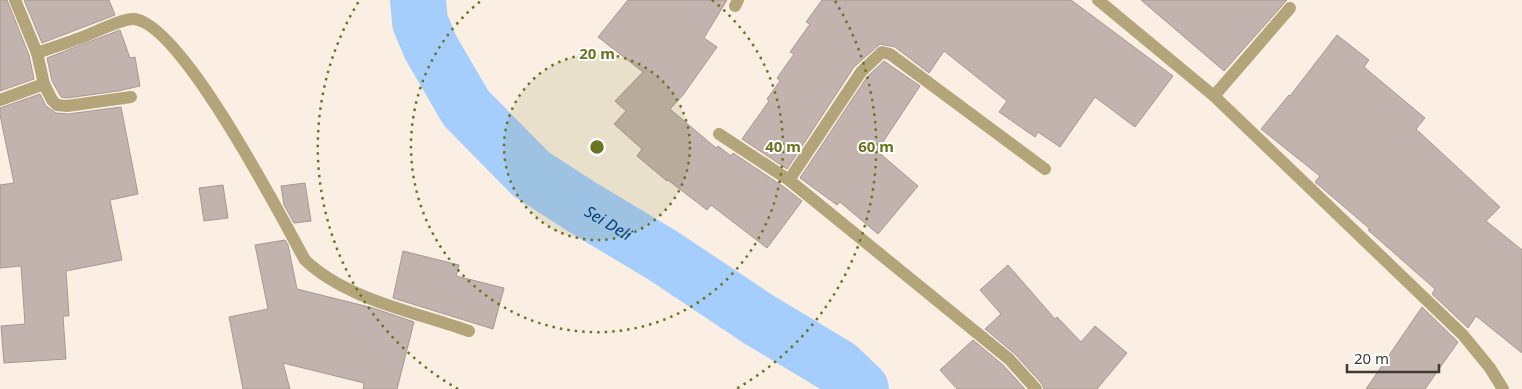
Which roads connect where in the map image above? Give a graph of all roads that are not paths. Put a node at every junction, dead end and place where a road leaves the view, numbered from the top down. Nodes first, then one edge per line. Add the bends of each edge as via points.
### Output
1 (15, 0) edge
2 (1098, 0) edge
3 (1290, 8) dead end
4 (38, 53) junction
5 (44, 84) junction
6 (1214, 96) junction
7 (131, 97) dead end
8 (0, 100) edge
9 (719, 134) dead end
10 (1045, 169) dead end
11 (789, 180) junction
12 (469, 331) dead end
13 (1036, 389) edge
14 (1503, 389) edge

1 - 4 street
2 - 6 street
3 - 6 street
4 - 5 street
4 - 12 street via 127,19 141,20 168,41 219,108 305,260 317,271 363,296
5 - 7 street via 58,105
5 - 8 street
6 - 14 street via 1463,334
9 - 11 street
10 - 11 street via 890,54 882,52 861,72
11 - 13 street via 1009,359

